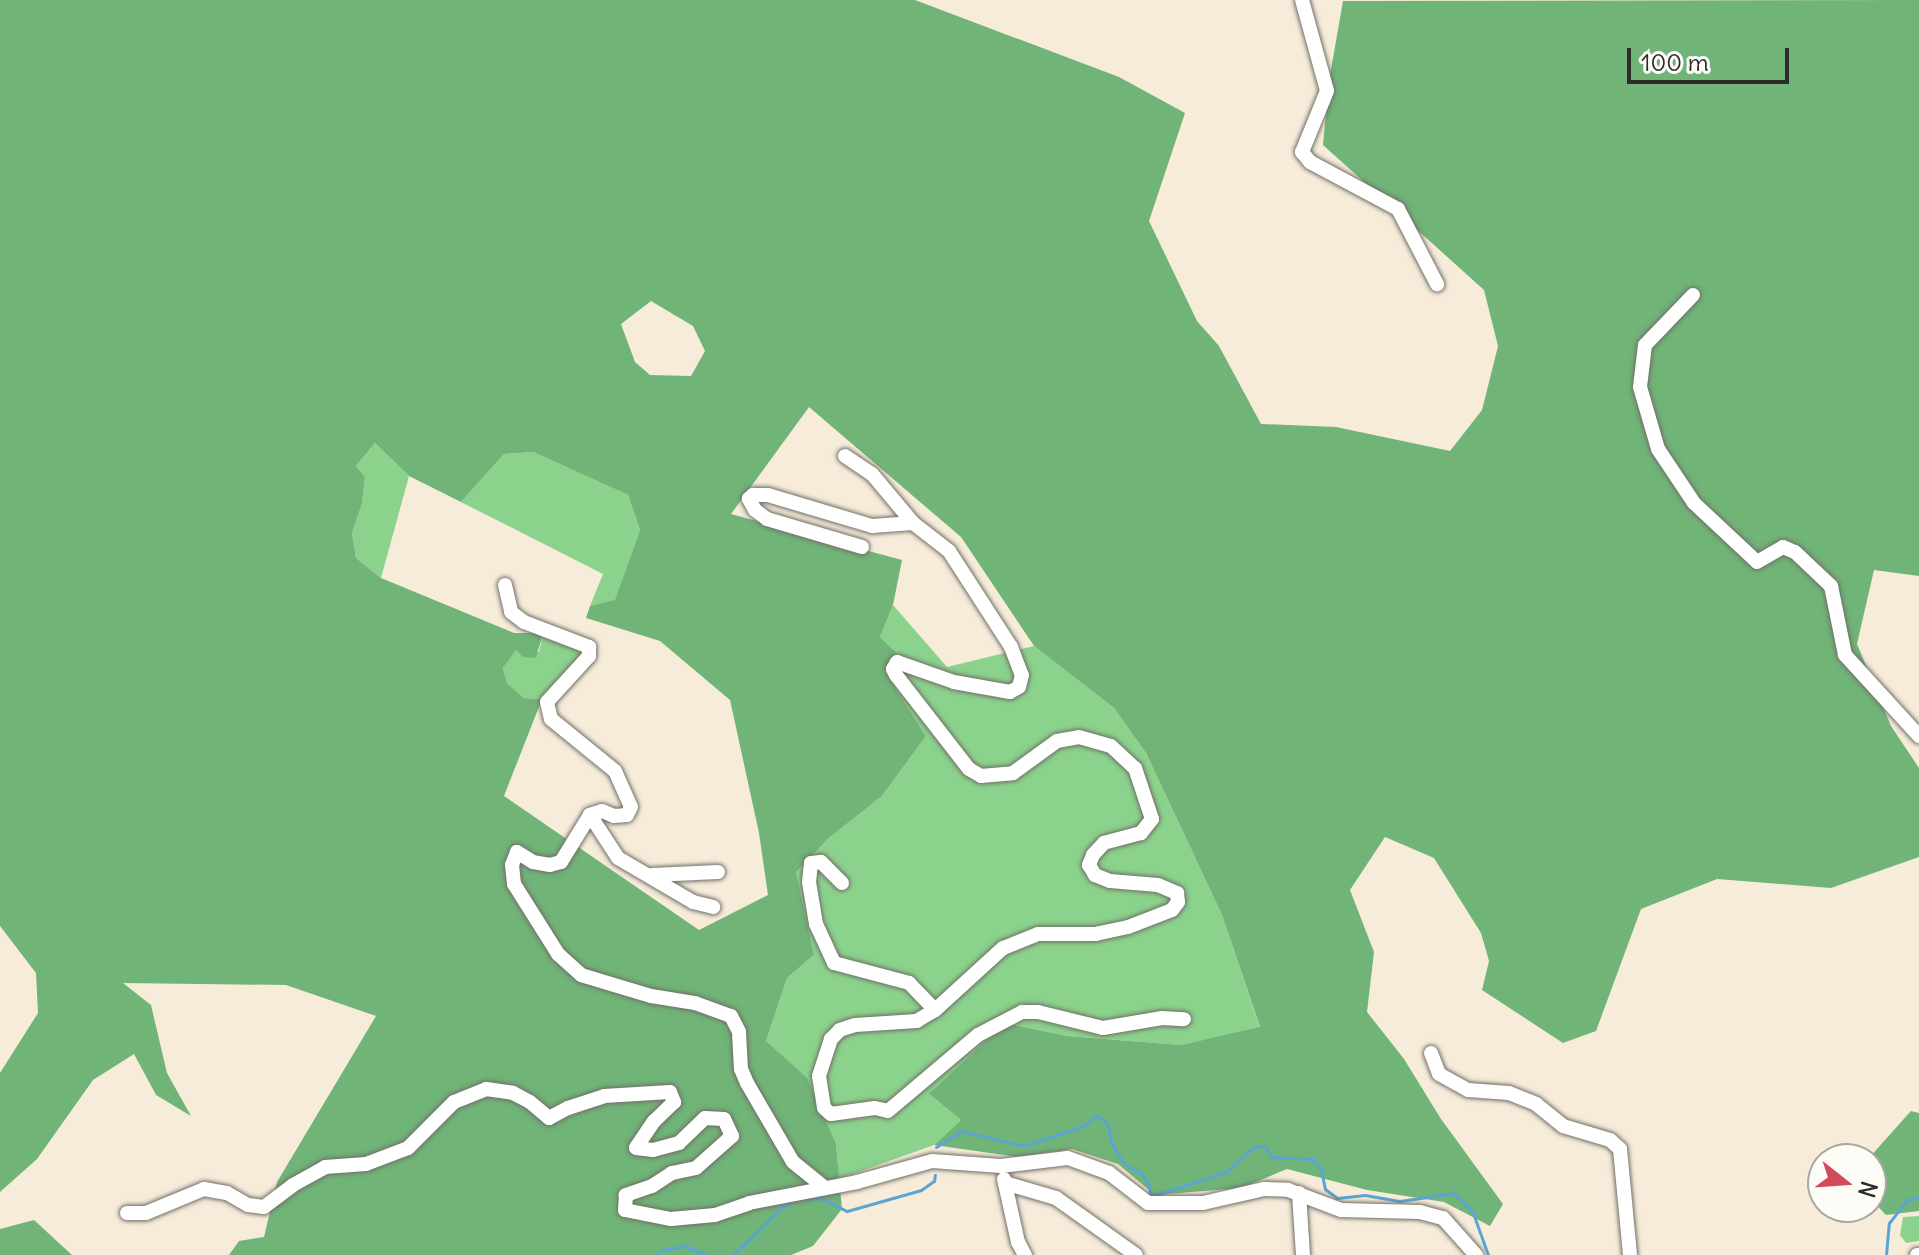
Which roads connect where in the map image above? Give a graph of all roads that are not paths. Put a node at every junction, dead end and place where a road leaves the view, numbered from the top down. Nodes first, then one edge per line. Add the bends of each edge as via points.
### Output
1 (1302, 0) edge
2 (1437, 284) dead end
3 (1693, 295) dead end
4 (845, 456) dead end
5 (913, 523) junction
6 (862, 547) dead end
7 (505, 585) dead end
8 (1919, 736) edge
9 (590, 815) junction
10 (718, 872) dead end
11 (651, 875) junction
12 (842, 883) dead end
13 (713, 907) dead end
14 (935, 1010) junction
15 (1184, 1019) dead end
16 (1431, 1053) dead end
17 (1001, 1166) junction
18 (1005, 1183) junction
19 (823, 1186) junction
20 (1299, 1193) junction
21 (127, 1213) dead end
22 (1025, 1255) edge
23 (1136, 1255) edge
24 (1303, 1255) edge
25 (1476, 1255) edge
26 (1630, 1255) edge

1 - 2 street via 1327,91 1302,152 1310,162 1398,209
3 - 8 street via 1645,345 1640,387 1658,449 1694,503 1757,562 1783,547 1831,586 1845,655
4 - 5 street via 872,474
5 - 6 street via 872,526 768,495 749,499 767,519
5 - 14 street via 949,551 1011,647 1022,675 1019,687 1010,692 954,682 897,662 896,675 969,769 981,776 1013,773 1057,741 1079,737 1111,746 1128,759 1152,819 1141,833 1104,843 1089,865 1095,875 1110,881 1158,885 1177,893 1178,902 1172,910 1128,927 1096,934 1038,934 1003,948
7 - 9 street via 511,612 524,622 589,647 589,656 547,702 551,719 615,771 631,807 627,815
9 - 11 street via 618,858
9 - 19 street via 561,862 550,865 513,855 514,884 558,954 581,975 731,1016 739,1032 747,1083 793,1162
10 - 11 street
11 - 13 street via 693,902
12 - 14 street via 821,862 811,863 816,924 834,963 909,983
14 - 15 street via 917,1021 840,1030 820,1064 824,1108 831,1114 888,1111 978,1035 1022,1012 1103,1028
16 - 26 street via 1439,1074 1468,1090 1522,1098 1563,1126 1610,1140 1620,1149
17 - 18 street
17 - 19 street via 932,1161
17 - 20 street via 1068,1158 1109,1173 1148,1203 1203,1203 1264,1189
18 - 22 street
18 - 23 street via 1056,1198
19 - 21 street via 715,1215 671,1219 625,1210 626,1195 696,1168 732,1136 724,1119 705,1118 679,1143 636,1148 674,1102 670,1092 604,1096 549,1118 513,1093 486,1089 454,1102 408,1148 366,1164 325,1167 264,1207 204,1189 146,1213
20 - 24 street
20 - 25 street via 1341,1210 1405,1210 1443,1218

